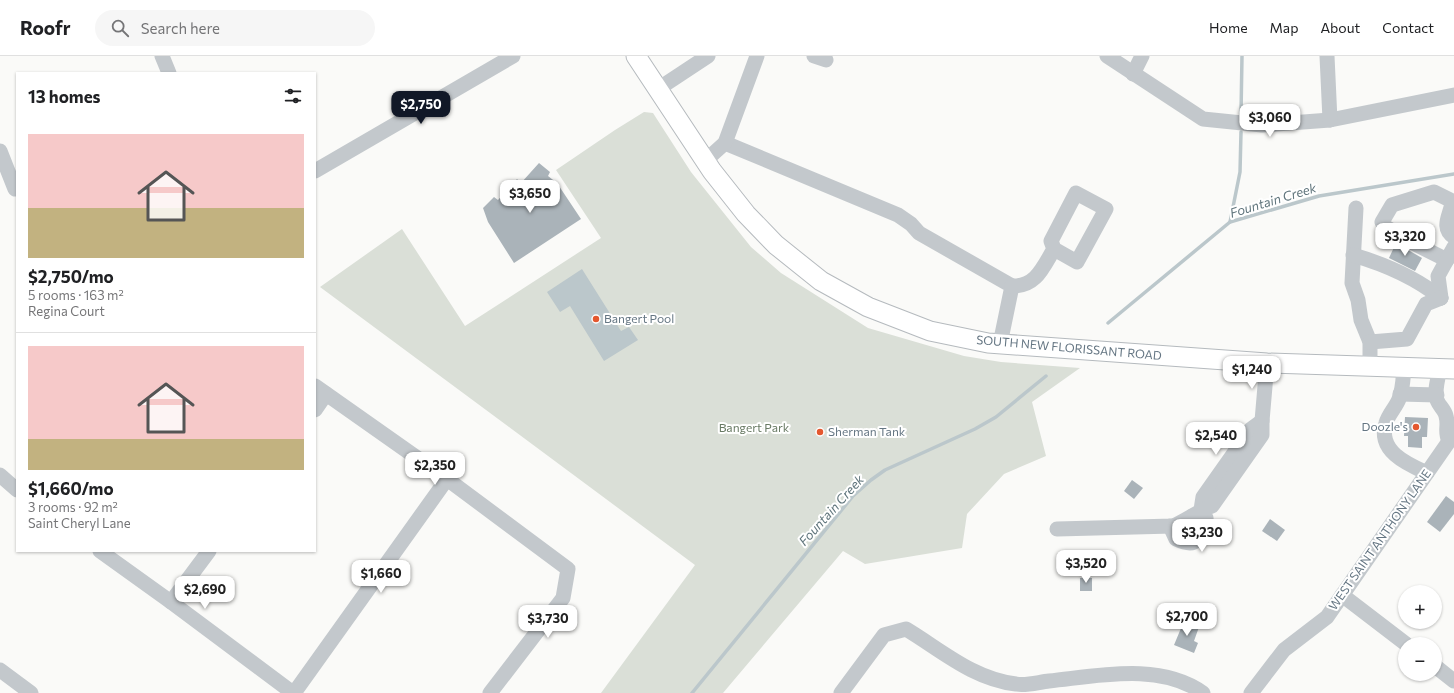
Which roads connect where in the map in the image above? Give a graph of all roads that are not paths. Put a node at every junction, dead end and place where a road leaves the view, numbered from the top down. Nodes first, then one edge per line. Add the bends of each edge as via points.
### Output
1 (162, 56) edge
2 (513, 56) edge
3 (636, 56) edge
4 (708, 56) edge
5 (757, 56) edge
6 (1107, 56) edge
7 (1142, 56) edge
8 (1327, 56) edge
9 (169, 72) edge
10 (1134, 74) junction
11 (658, 88) junction
12 (1454, 95) edge
13 (1330, 120) junction
14 (725, 143) junction
15 (0, 151) edge
16 (705, 161) junction
17 (316, 170) edge
18 (15, 189) dead end
19 (1356, 208) dead end
20 (1454, 237) edge
21 (1054, 249) dead end
22 (1450, 253) edge
23 (1354, 255) junction
24 (1012, 286) junction
25 (1441, 298) junction
26 (1370, 342) junction
27 (1000, 344) junction
28 (1267, 364) junction
29 (1370, 367) junction
30 (1404, 368) junction
31 (1447, 369) edge
32 (321, 390) edge
33 (1400, 394) junction
34 (1437, 395) junction
35 (316, 407) edge
36 (1452, 438) edge
37 (1427, 473) junction
38 (0, 475) edge
39 (447, 479) junction
40 (16, 489) edge
41 (1201, 510) junction
42 (1170, 526) junction
43 (1057, 529) dead end
44 (101, 552) edge
45 (208, 552) edge
46 (1342, 595) junction
47 (171, 602) junction
48 (1398, 638) edge
49 (0, 670) edge
50 (1442, 672) edge
51 (1454, 681) edge
52 (31, 693) edge
53 (294, 693) edge
54 (490, 693) edge
55 (841, 693) edge
56 (1203, 693) edge
57 (1252, 693) edge

1 - 9 street
2 - 17 street
3 - 11 main road, SOUTH NEW FLORISSANT ROAD
4 - 11 street
5 - 14 street
6 - 10 street
7 - 10 street
8 - 13 street
10 - 13 street via 1203,119 1262,125
11 - 16 main road, SOUTH NEW FLORISSANT ROAD
12 - 13 street
14 - 16 street
14 - 24 street via 898,215 919,233
15 - 18 street
16 - 27 main road, SOUTH NEW FLORISSANT ROAD via 746,214 776,245 821,281 868,307 930,331
19 - 23 street
20 - 22 street via 1446,223 1452,200 1434,192 1392,205 1382,222 1417,245
21 - 24 street via 1038,276 1029,283
22 - 25 street via 1438,276
23 - 25 street via 1420,283
23 - 26 street via 1352,282 1361,320
24 - 27 street
25 - 26 street via 1426,304 1407,339
26 - 29 street
27 - 28 main road, SOUTH NEW FLORISSANT ROAD
28 - 29 main road, SOUTH NEW FLORISSANT ROAD
28 - 41 street via 1262,435 1233,466 1212,506
29 - 30 main road, SOUTH NEW FLORISSANT ROAD
30 - 31 main road, SOUTH NEW FLORISSANT ROAD
30 - 33 street
31 - 34 street
32 - 35 street
32 - 39 street
33 - 34 street
33 - 37 street via 1386,424 1385,438 1390,450 1398,458
34 - 36 street via 1437,401 1447,418 1446,434
36 - 37 street, WEST SAINT ANTHONY LANE
37 - 46 street, WEST SAINT ANTHONY LANE
38 - 40 street
39 - 53 street
39 - 54 street via 568,569 563,598
41 - 42 street via 1186,521
41 - 42 street via 1206,518 1207,529 1198,540 1185,544 1176,539
42 - 43 street
44 - 47 street
45 - 47 street
46 - 48 street
46 - 57 street, WEST SAINT ANTHONY LANE via 1327,617 1284,650
47 - 53 street
49 - 52 street
50 - 51 street
55 - 56 street via 884,636 906,629 968,668 987,677 1017,685 1132,673 1164,676

